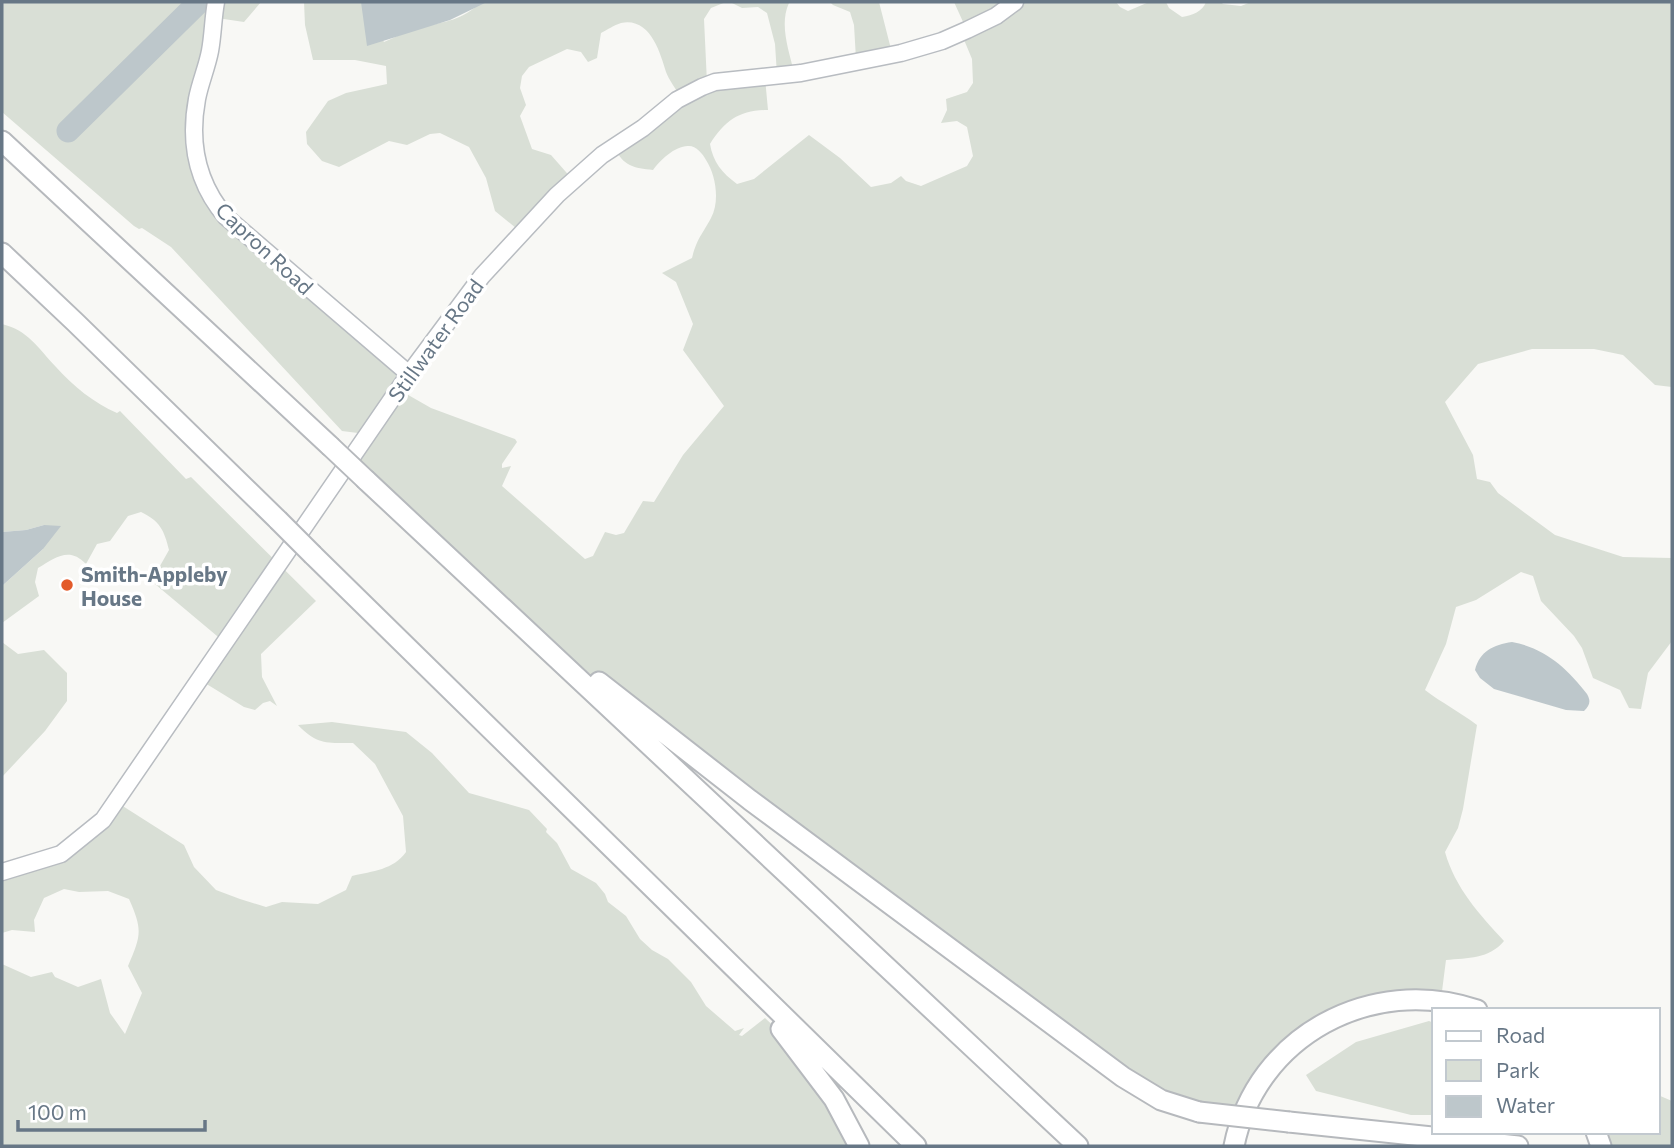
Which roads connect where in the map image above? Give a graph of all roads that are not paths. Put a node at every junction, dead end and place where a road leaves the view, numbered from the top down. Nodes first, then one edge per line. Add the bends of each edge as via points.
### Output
1 (1016, 2) edge
2 (215, 6) edge
3 (2, 141) edge
4 (2, 253) edge
5 (409, 374) junction
6 (491, 596) junction
7 (2, 872) edge
8 (721, 955) junction
9 (1469, 1008) edge
10 (859, 1146) edge
11 (916, 1146) edge
12 (1078, 1146) edge
13 (1234, 1146) edge
14 (1518, 1146) edge

1 - 5 street, Stillwater Road via 942,41 901,53 801,73 715,82 677,100 603,155 530,222 482,276
2 - 5 street, Capron Road via 194,131 207,191 226,217
3 - 6 highway, bridge
4 - 8 highway, bridge
5 - 7 street, Stillwater Road via 103,820 61,854
6 - 12 highway
6 - 14 highway, bridge via 750,800 1129,1082 1161,1100 1199,1112
8 - 10 highway via 820,1077
8 - 11 highway
9 - 13 highway via 1402,999 1359,1007 1322,1023 1286,1050 1266,1073 1245,1111

